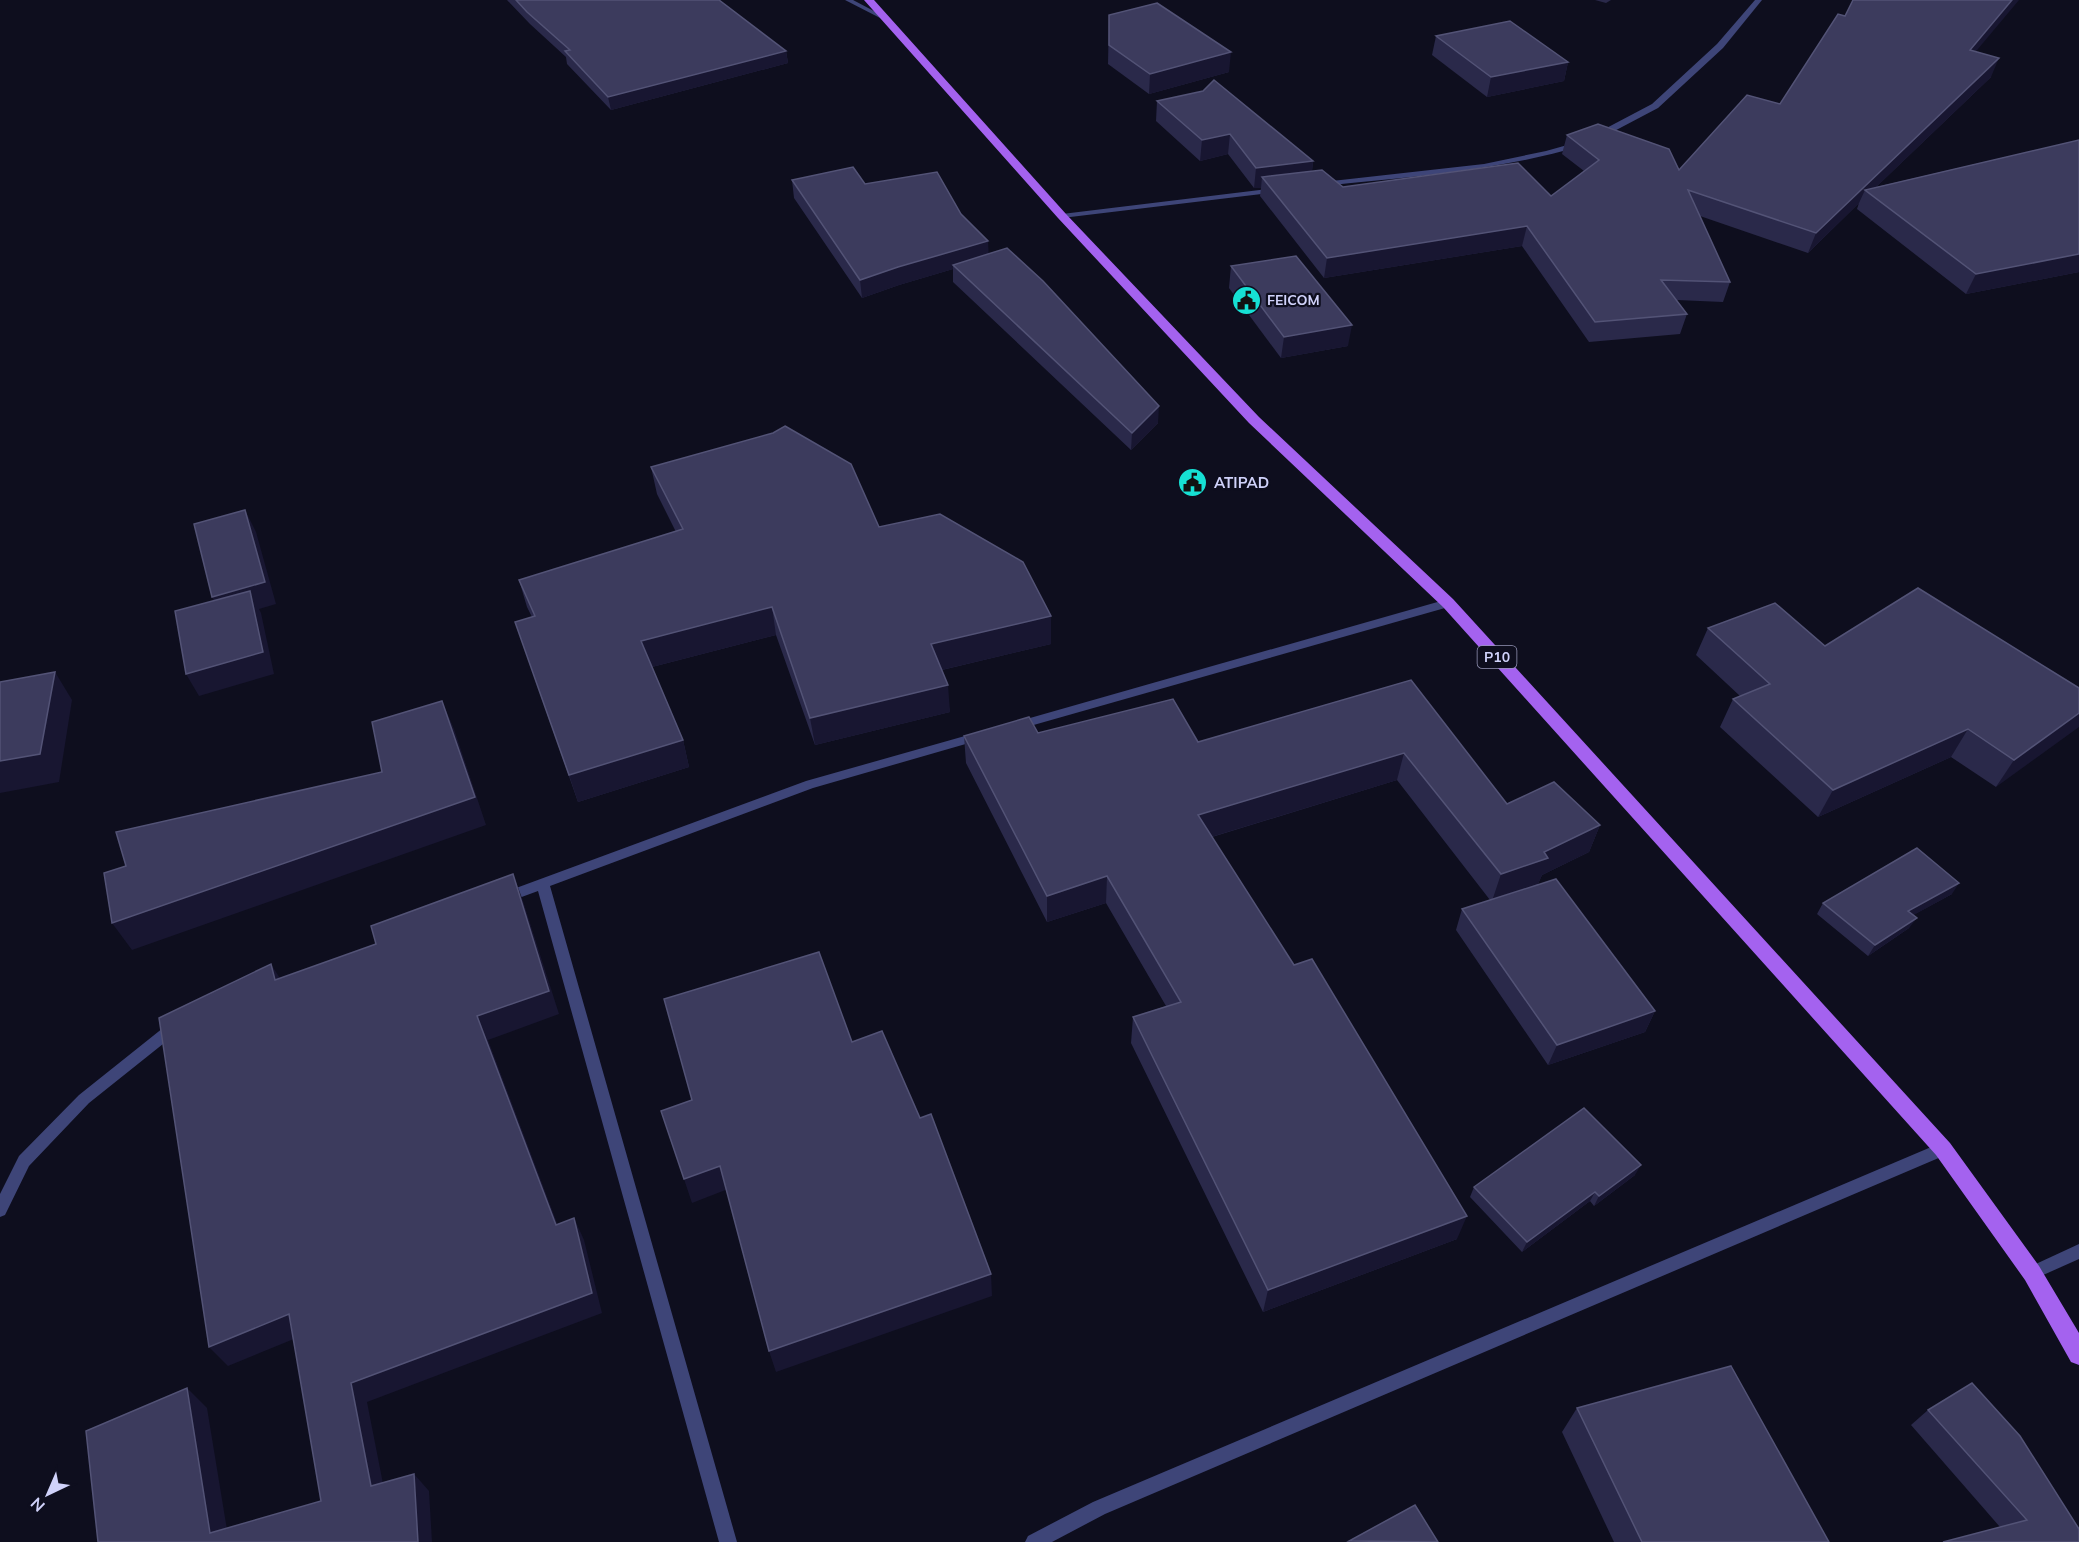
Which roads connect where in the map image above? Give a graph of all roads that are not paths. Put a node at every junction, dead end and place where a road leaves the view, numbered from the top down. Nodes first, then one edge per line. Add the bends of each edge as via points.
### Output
1 (848, 0) edge
2 (869, 0) edge
3 (1760, 0) edge
4 (885, 19) junction
5 (1312, 185) edge
6 (1288, 188) edge
7 (1062, 216) junction
8 (1448, 603) junction
9 (543, 884) junction
10 (488, 904) edge
11 (180, 1024) edge
12 (1943, 1149) junction
13 (0, 1210) edge
14 (2079, 1251) edge
15 (2032, 1273) junction
16 (2079, 1354) edge
17 (728, 1542) edge
18 (1034, 1542) edge

1 - 4 street
2 - 4 main road, P10
3 - 5 street via 1720,46 1655,106 1597,137 1548,154
4 - 7 main road, P10
6 - 7 street
7 - 8 main road, P10 via 1254,420
8 - 9 street via 810,784
8 - 12 main road, P10
9 - 10 street
9 - 17 street
11 - 13 street via 84,1099 24,1161
12 - 15 main road, P10
12 - 18 street via 1099,1508
14 - 15 street
15 - 16 main road, P10

